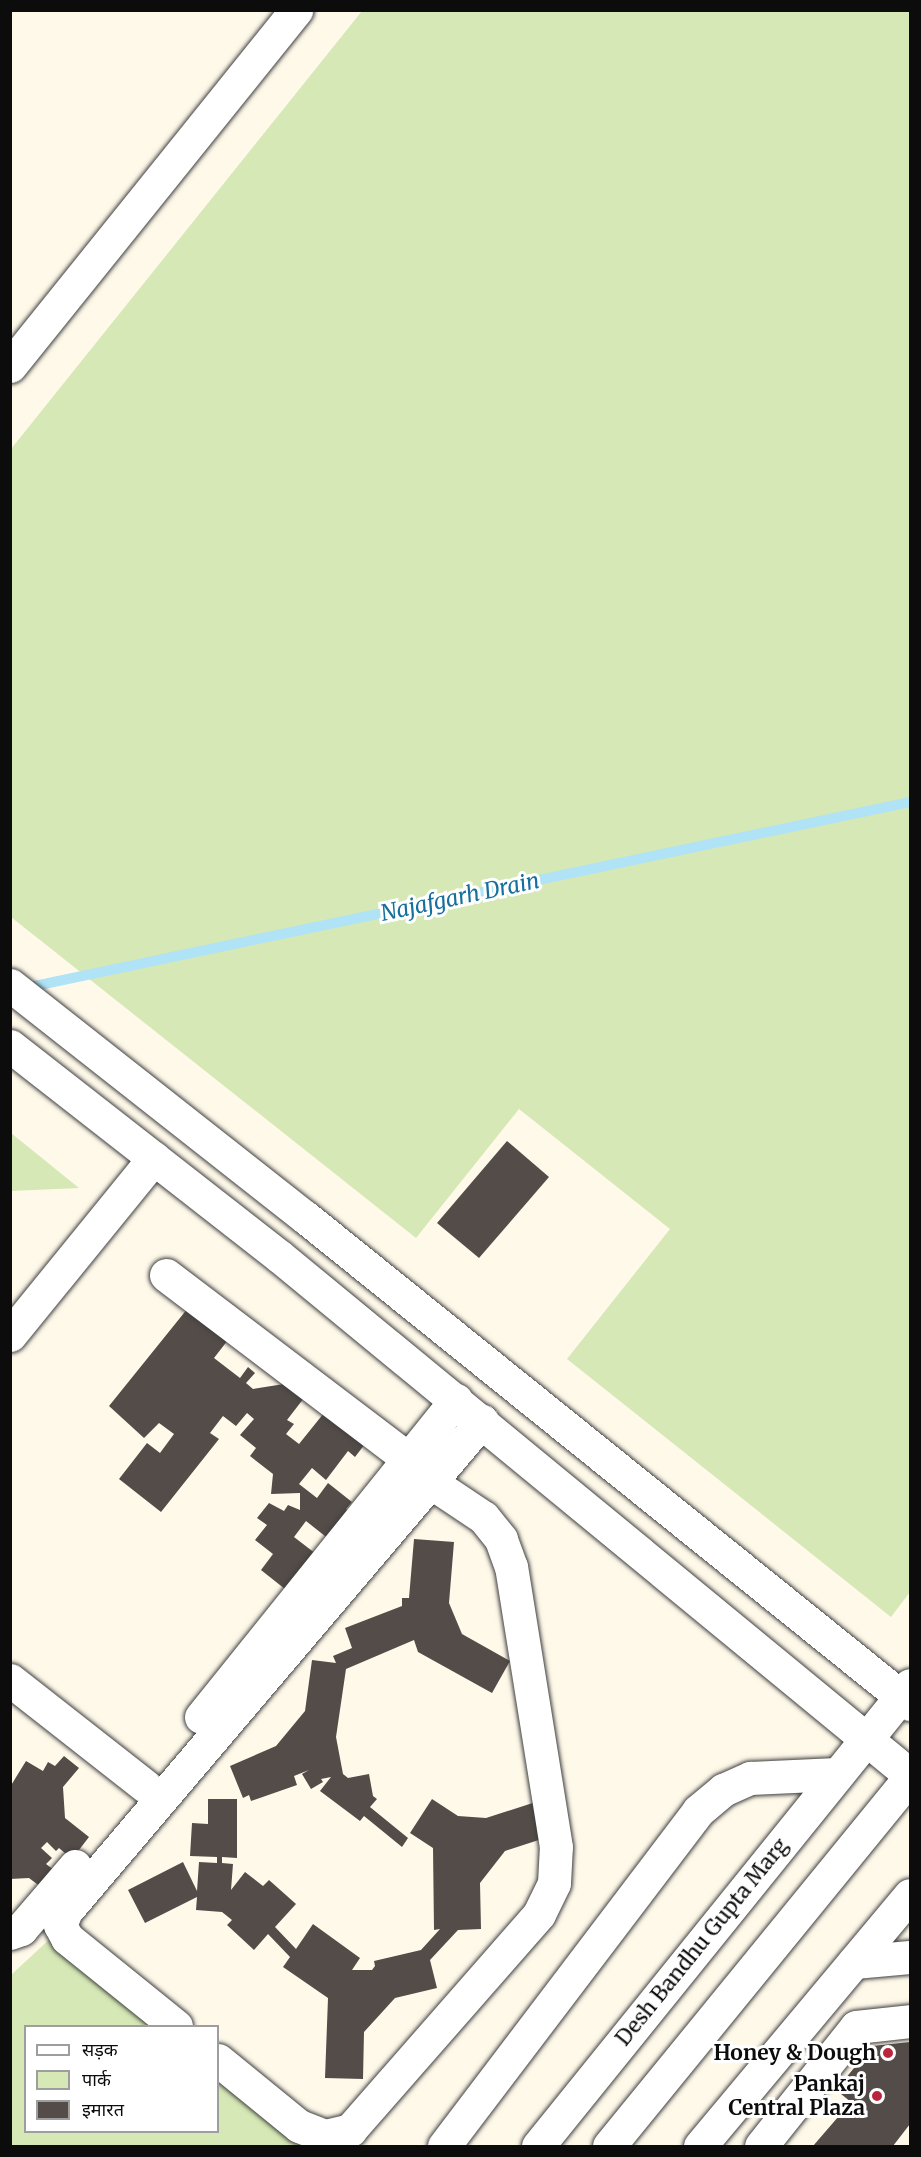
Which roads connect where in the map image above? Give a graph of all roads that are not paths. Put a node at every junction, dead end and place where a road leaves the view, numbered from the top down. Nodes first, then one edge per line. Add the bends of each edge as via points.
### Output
1 (296, 10) edge
2 (10, 366) edge
3 (10, 985) edge
4 (10, 1046) edge
5 (154, 1158) junction
6 (166, 1275) dead end
7 (10, 1335) edge
8 (456, 1400) junction
9 (482, 1421) junction
10 (420, 1471) junction
11 (10, 1680) edge
12 (907, 1695) edge
13 (866, 1737) junction
14 (837, 1774) junction
15 (910, 1776) edge
16 (145, 1786) junction
17 (910, 1895) edge
18 (10, 1933) edge
19 (910, 1957) edge
20 (854, 1962) junction
21 (820, 2003) junction
22 (910, 2021) edge
23 (175, 2025) edge
24 (856, 2027) junction
25 (219, 2061) edge
26 (444, 2146) edge
27 (538, 2146) edge
28 (609, 2146) edge
29 (700, 2146) edge
30 (761, 2146) edge

1 - 2 street
3 - 12 street
4 - 5 street
5 - 7 street
5 - 8 street
6 - 10 street
8 - 9 street
8 - 10 street
9 - 10 street
9 - 13 street
10 - 16 street
10 - 23 street via 66,1911 60,1925 67,1938
10 - 25 street via 483,1516 501,1539 511,1567 556,1847 554,1883 539,1914 350,2130 325,2136 299,2126
11 - 16 street
12 - 13 street, Desh Bandhu Gupta Marg
13 - 14 street, Desh Bandhu Gupta Marg
13 - 15 street
14 - 26 street via 750,1778 723,1790 698,1811
14 - 27 street, Desh Bandhu Gupta Marg
15 - 28 street
16 - 18 street via 21,1929
17 - 20 street
19 - 20 street
20 - 21 street
21 - 24 street
21 - 29 street
22 - 24 street
24 - 30 street

